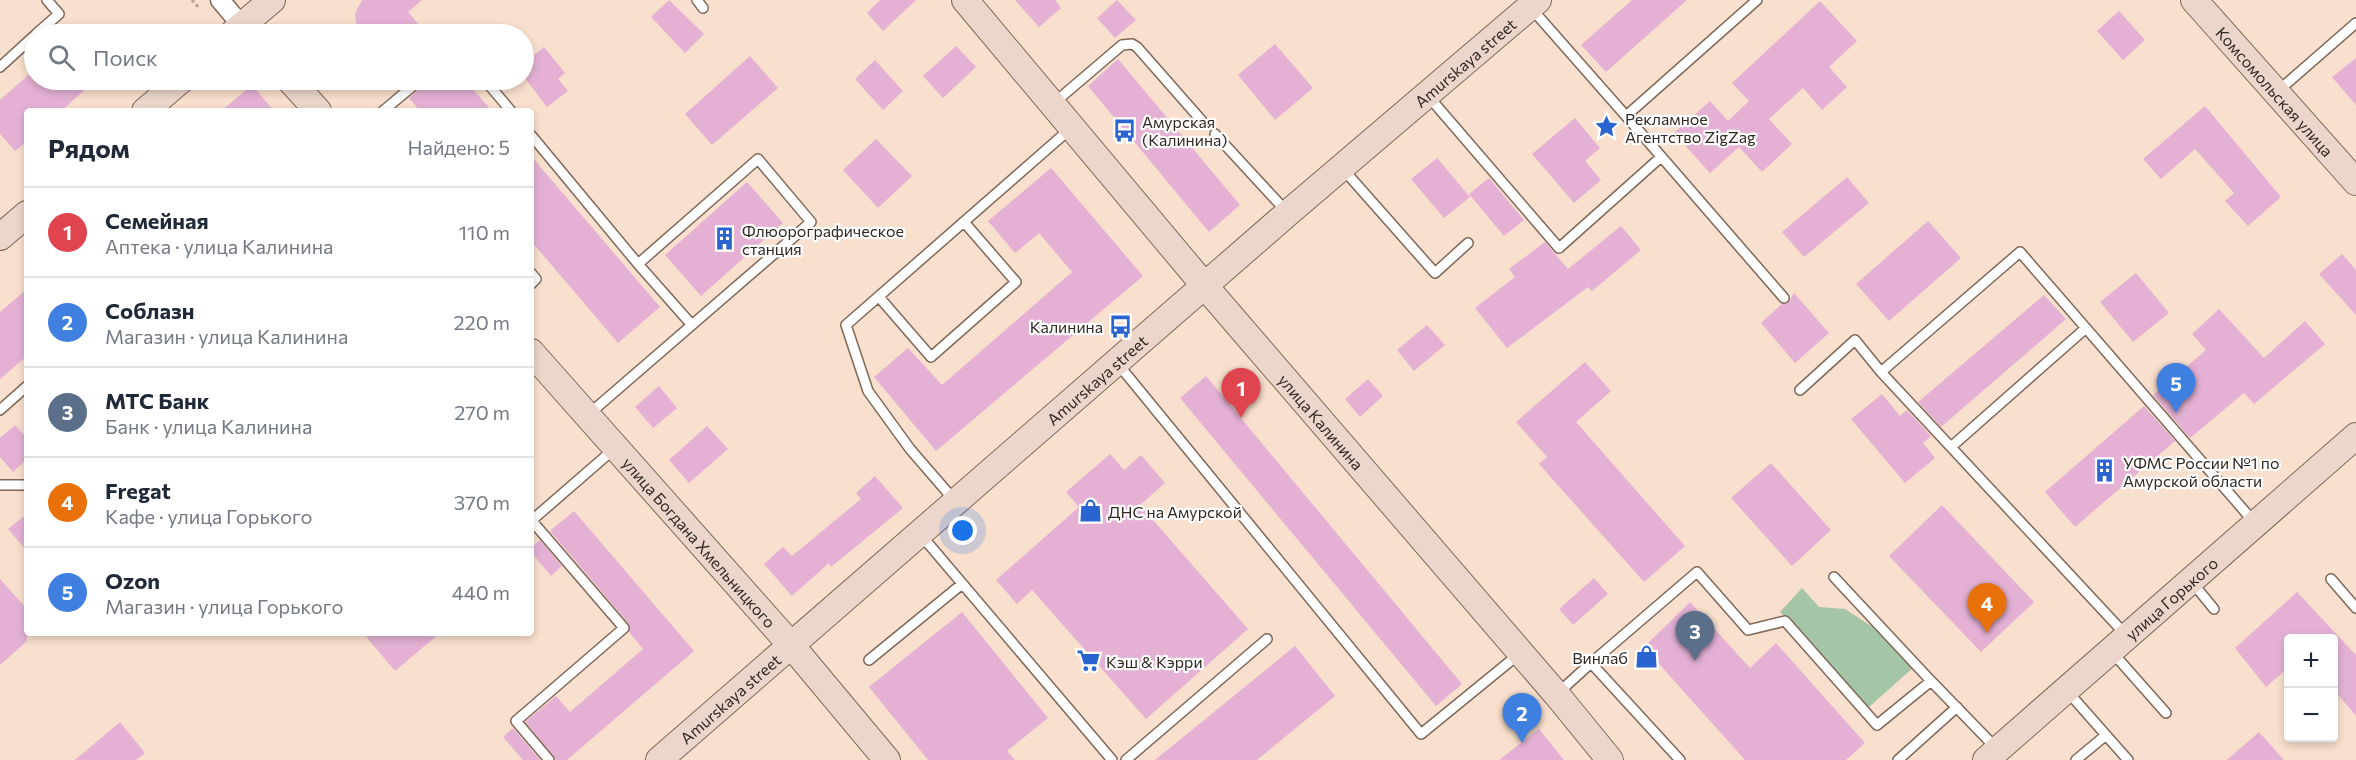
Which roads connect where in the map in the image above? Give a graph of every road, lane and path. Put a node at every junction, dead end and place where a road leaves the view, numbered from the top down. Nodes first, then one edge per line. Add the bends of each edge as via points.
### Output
1 (47, 0) edge
2 (192, 0) edge
3 (220, 0) edge
4 (272, 0) edge
5 (697, 0) edge
6 (965, 0) edge
7 (1757, 0) edge
8 (2194, 0) edge
9 (1534, 3) edge
10 (703, 8) dead end
11 (200, 9) dead end
12 (2356, 23) edge
13 (48, 24) edge
14 (236, 24) edge
15 (250, 24) edge
16 (24, 45) edge
17 (0, 67) edge
18 (169, 90) edge
19 (299, 90) edge
20 (408, 90) edge
21 (493, 90) edge
22 (2277, 93) junction
23 (1427, 95) junction
24 (1053, 104) junction
25 (148, 108) edge
26 (315, 108) edge
27 (387, 108) edge
28 (508, 108) edge
29 (1626, 116) junction
30 (1202, 121) dead end
31 (1072, 127) junction
32 (1215, 134) dead end
33 (534, 139) edge
34 (1661, 156) junction
35 (1342, 168) junction
36 (2356, 182) edge
37 (1288, 213) junction
38 (24, 217) edge
39 (964, 222) junction
40 (0, 237) edge
41 (1468, 243) dead end
42 (638, 264) junction
43 (1204, 285) junction
44 (879, 297) junction
45 (1784, 298) dead end
46 (691, 324) dead end
47 (2086, 328) junction
48 (534, 355) edge
49 (1116, 362) junction
50 (1881, 372) junction
51 (24, 389) edge
52 (1800, 390) dead end
53 (0, 410) edge
54 (587, 415) junction
55 (2356, 435) edge
56 (1951, 447) junction
57 (616, 448) junction
58 (0, 485) edge
59 (24, 485) edge
60 (956, 502) junction
61 (534, 519) edge
62 (534, 523) edge
63 (2256, 524) junction
64 (920, 533) junction
65 (1834, 577) dead end
66 (2331, 579) dead end
67 (2190, 581) junction
68 (962, 584) junction
69 (2356, 608) edge
70 (2214, 609) dead end
71 (1267, 639) dead end
72 (2119, 643) junction
73 (791, 645) junction
74 (1520, 653) junction
75 (869, 660) dead end
76 (1591, 663) junction
77 (1931, 681) junction
78 (2066, 690) junction
79 (1557, 695) junction
80 (1957, 707) junction
81 (2166, 713) dead end
82 (2106, 735) junction
83 (1992, 755) edge
84 (549, 760) edge
85 (659, 760) edge
86 (887, 760) edge
87 (1112, 760) edge
88 (1126, 760) edge
89 (1610, 760) edge
90 (1680, 760) edge
91 (1898, 760) edge
92 (2076, 760) edge
93 (2128, 760) edge

1 - 13 lane via 59,14
2 - 11 path
3 - 14 street
4 - 15 street
5 - 10 lane
6 - 24 street, улица Калинина
7 - 29 lane
8 - 22 street, Комсомольская улица
9 - 23 street, Amurskaya street
9 - 29 lane
12 - 22 lane
16 - 17 lane
18 - 25 street
19 - 26 street
20 - 27 lane
21 - 28 lane
22 - 36 street, Комсомольская улица
23 - 34 lane via 1559,248
23 - 35 street, Amurskaya street
24 - 30 lane via 1122,45 1132,44
24 - 31 street, улица Калинина
29 - 34 lane
31 - 39 lane
31 - 43 street, улица Калинина
32 - 37 lane
33 - 42 lane
34 - 45 lane
35 - 37 street, Amurskaya street
35 - 41 lane via 1435,273
37 - 43 street, Amurskaya street
38 - 40 street
39 - 44 lane
39 - 44 lane via 1016,282 931,357
42 - 46 lane
42 - 54 lane via 758,159 811,222
43 - 49 street, Amurskaya street
43 - 74 street, улица Калинина
44 - 60 lane via 846,326 868,391 910,449
47 - 50 lane via 2020,252
47 - 56 lane
47 - 63 lane
48 - 54 street, улица Богдана Хмельницкого
49 - 60 street, Amurskaya street
49 - 74 lane via 1421,734
50 - 52 lane via 1855,340
50 - 56 lane
51 - 53 lane
54 - 57 street, улица Богдана Хмельницкого
55 - 63 street, улица Горького
56 - 72 lane
57 - 61 lane
57 - 73 street, улица Богдана Хмельницкого
58 - 59 lane
60 - 64 street, Amurskaya street
62 - 84 lane via 624,628 516,721
63 - 67 street, улица Горького
64 - 68 lane
64 - 73 street, Amurskaya street
65 - 77 lane
66 - 69 lane
67 - 70 lane
67 - 72 street, улица Горького
68 - 75 lane
68 - 87 lane
71 - 88 lane
72 - 78 street, улица Горького
72 - 81 lane
73 - 85 street, Amurskaya street
73 - 86 street, улица Богдана Хмельницкого
74 - 79 street, улица Калинина
76 - 77 lane via 1697,572 1748,630 1785,621 1877,725
76 - 79 lane
76 - 90 lane
77 - 80 lane
78 - 82 lane
78 - 83 street, улица Горького
79 - 89 street, улица Калинина
80 - 83 lane
80 - 91 lane
82 - 92 lane
82 - 93 lane

